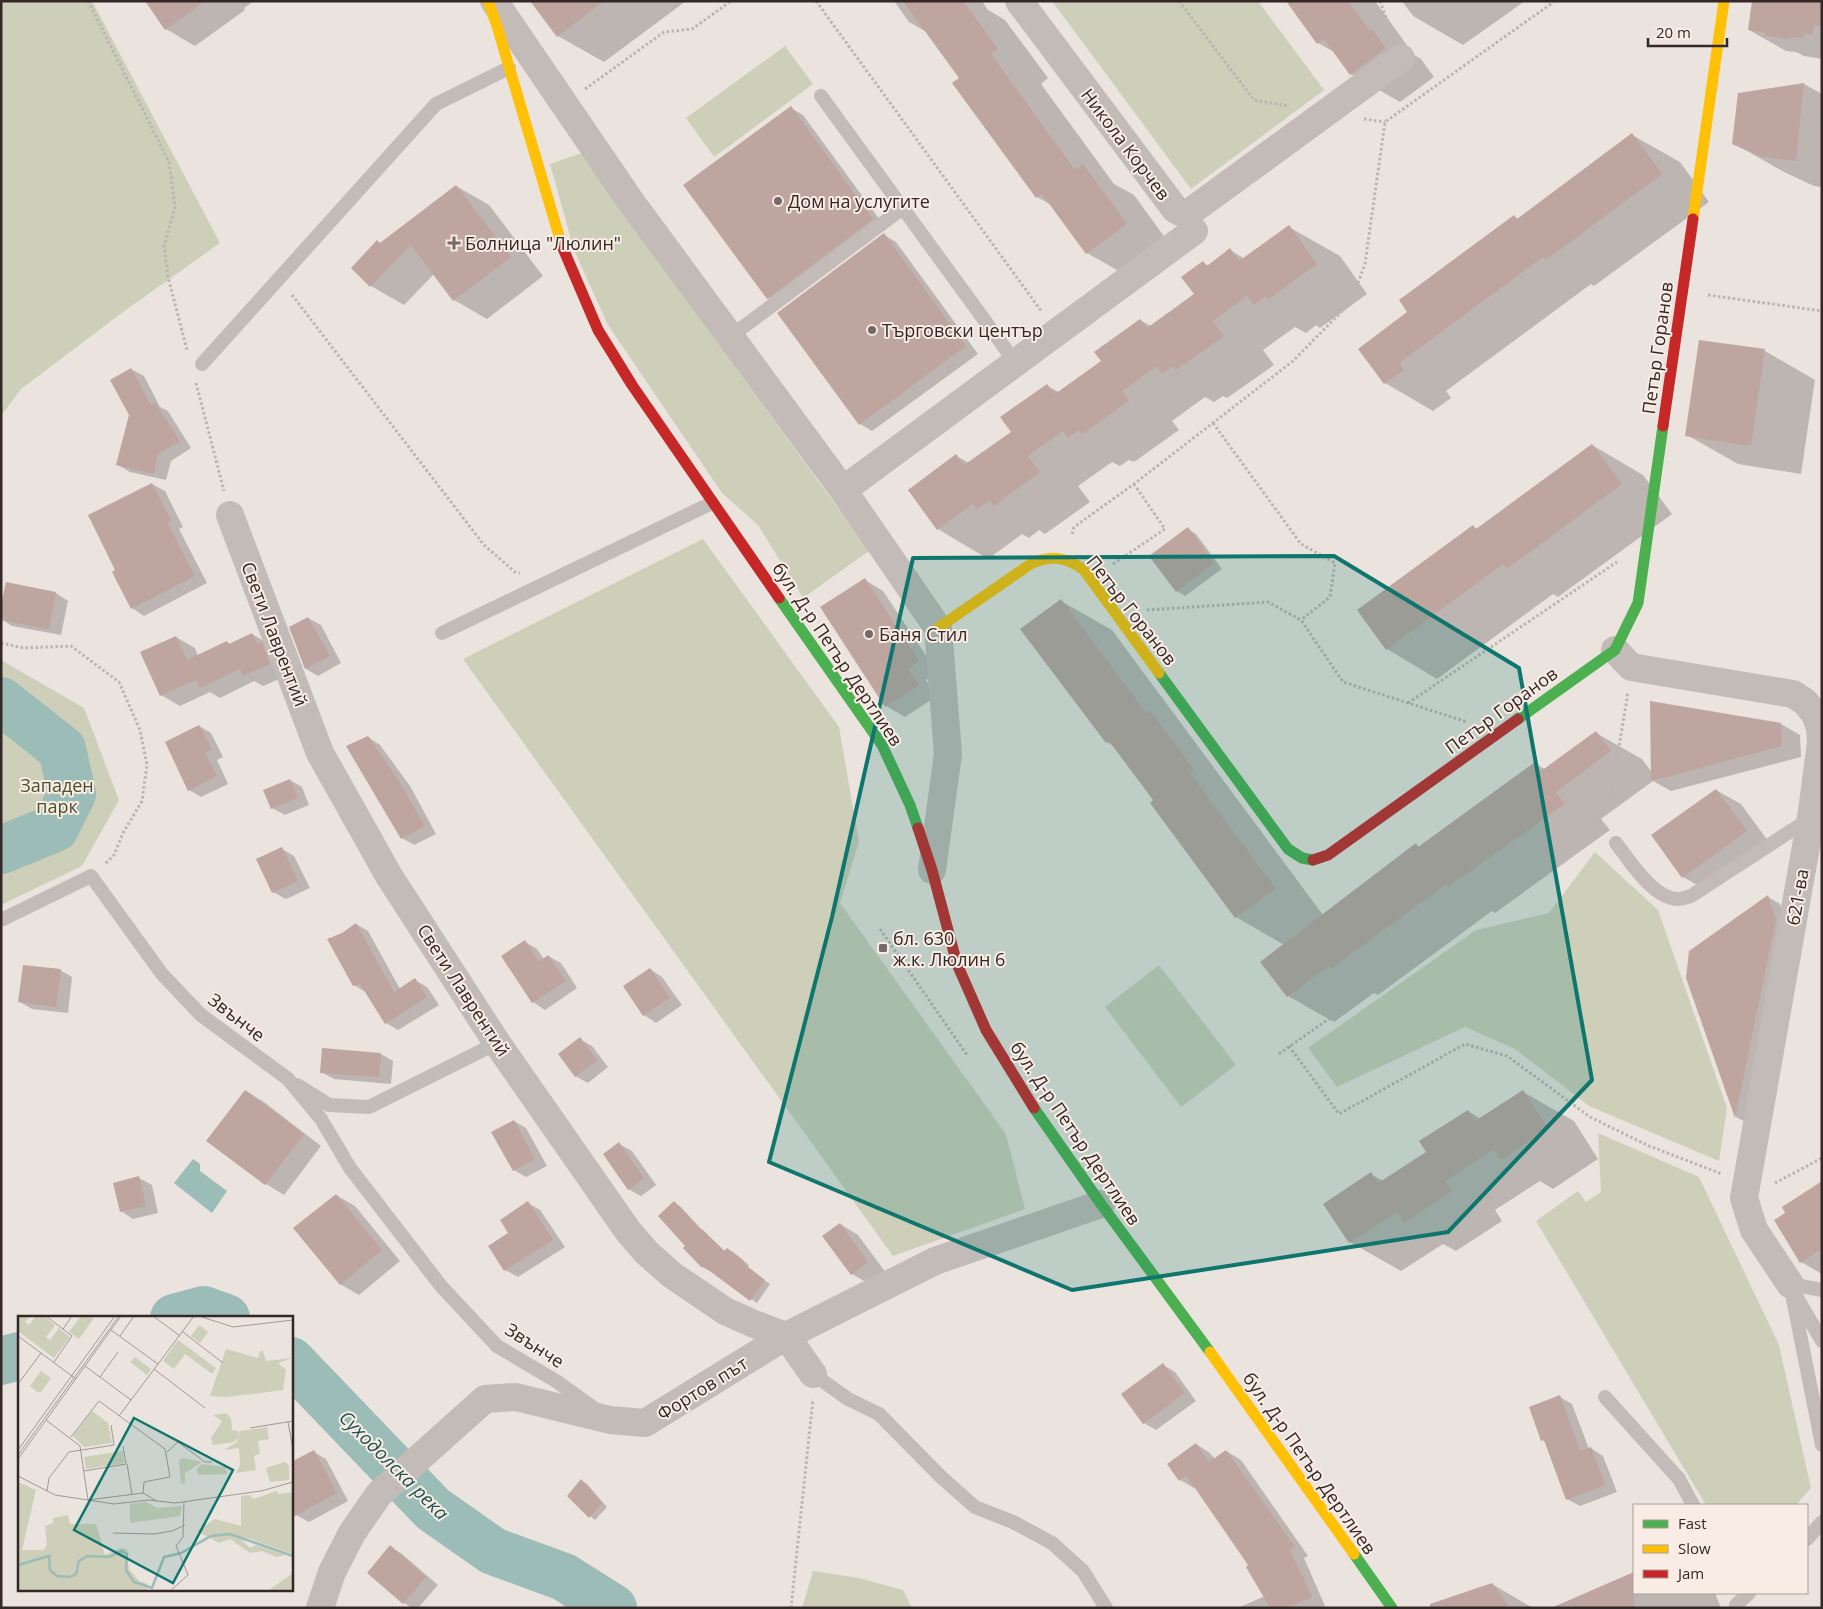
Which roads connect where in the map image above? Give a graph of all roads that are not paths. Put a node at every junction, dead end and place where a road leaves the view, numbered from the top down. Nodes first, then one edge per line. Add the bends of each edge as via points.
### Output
1 (488, 1) edge
2 (494, 1) edge
3 (1019, 1) edge
4 (1724, 1) edge
5 (1401, 58) road end
6 (509, 68) junction
7 (821, 96) dead end
8 (903, 208) junction
9 (1194, 231) dead end
10 (731, 336) junction
11 (1015, 362) junction
12 (202, 364) dead end
13 (843, 490) junction
14 (712, 503) junction
15 (230, 516) road end
16 (938, 628) junction
17 (442, 633) dead end
18 (1623, 658) junction
19 (1811, 818) junction
20 (1616, 843) dead end
21 (932, 870) junction
22 (1, 920) edge
23 (497, 1043) junction
24 (288, 1079) junction
25 (1101, 1204) junction
26 (1790, 1284) junction
27 (1822, 1290) edge
28 (786, 1336) junction
29 (1822, 1341) edge
30 (813, 1374) joint
31 (1605, 1397) dead end
32 (610, 1420) junction
33 (1822, 1445) edge
34 (1692, 1504) edge
35 (1822, 1522) edge
36 (1808, 1538) edge
37 (1747, 1594) edge
38 (1735, 1602) edge
39 (1390, 1607) edge
40 (320, 1608) edge
41 (1106, 1608) edge

1 - 6 main road, бул. Д-р Петър Дертлиев
2 - 10 street via 629,199
3 - 5 street, Никола Корчев via 1180,212 1190,212
4 - 18 main road, Петър Горанов via 1638,602
6 - 12 lane via 436,104
6 - 14 main road, бул. Д-р Петър Дертлиев via 564,253 598,330
7 - 8 lane
8 - 10 lane
8 - 11 lane
9 - 11 street
10 - 13 street
11 - 13 street
13 - 16 street
14 - 17 lane
14 - 21 main road, бул. Д-р Петър Дертлиев via 882,745 910,805
15 - 23 street, Свети Лаврентий via 320,753 389,876
16 - 18 main road, Петър Горанов via 1032,563 1054,556 1075,563 1084,570 1288,849 1295,856 1311,861 1328,855 1500,732
16 - 21 street via 948,754
18 - 19 street, 621-ва via 1793,694 1805,702 1815,714 1821,742
19 - 20 lane via 1690,896 1678,899 1666,896 1647,882
19 - 26 street, 621-ва via 1744,1198 1754,1230
21 - 25 main road, бул. Д-р Петър Дертлиев via 957,964 986,1030 1024,1094
22 - 24 lane, Звънче via 91,876 162,974 201,1015
23 - 24 lane via 369,1107 330,1104
23 - 28 street, Свети Лаврентий via 628,1231 647,1253 672,1275 725,1311
24 - 32 lane, Звънче via 321,1119 350,1168 441,1286 497,1346 556,1381
25 - 28 street, Фортов път via 935,1261
25 - 39 main road, бул. Д-р Петър Дертлиев via 1217,1361
26 - 27 lane
26 - 29 lane
26 - 33 lane
28 - 30 street
28 - 32 street, Фортов път via 645,1423
30 - 41 lane via 848,1399 880,1414 975,1507 1013,1522 1052,1543 1083,1571
31 - 34 lane via 1679,1479
32 - 40 street, Фортов път via 516,1398 485,1399 379,1494 348,1540 332,1572
35 - 36 lane
37 - 38 lane

